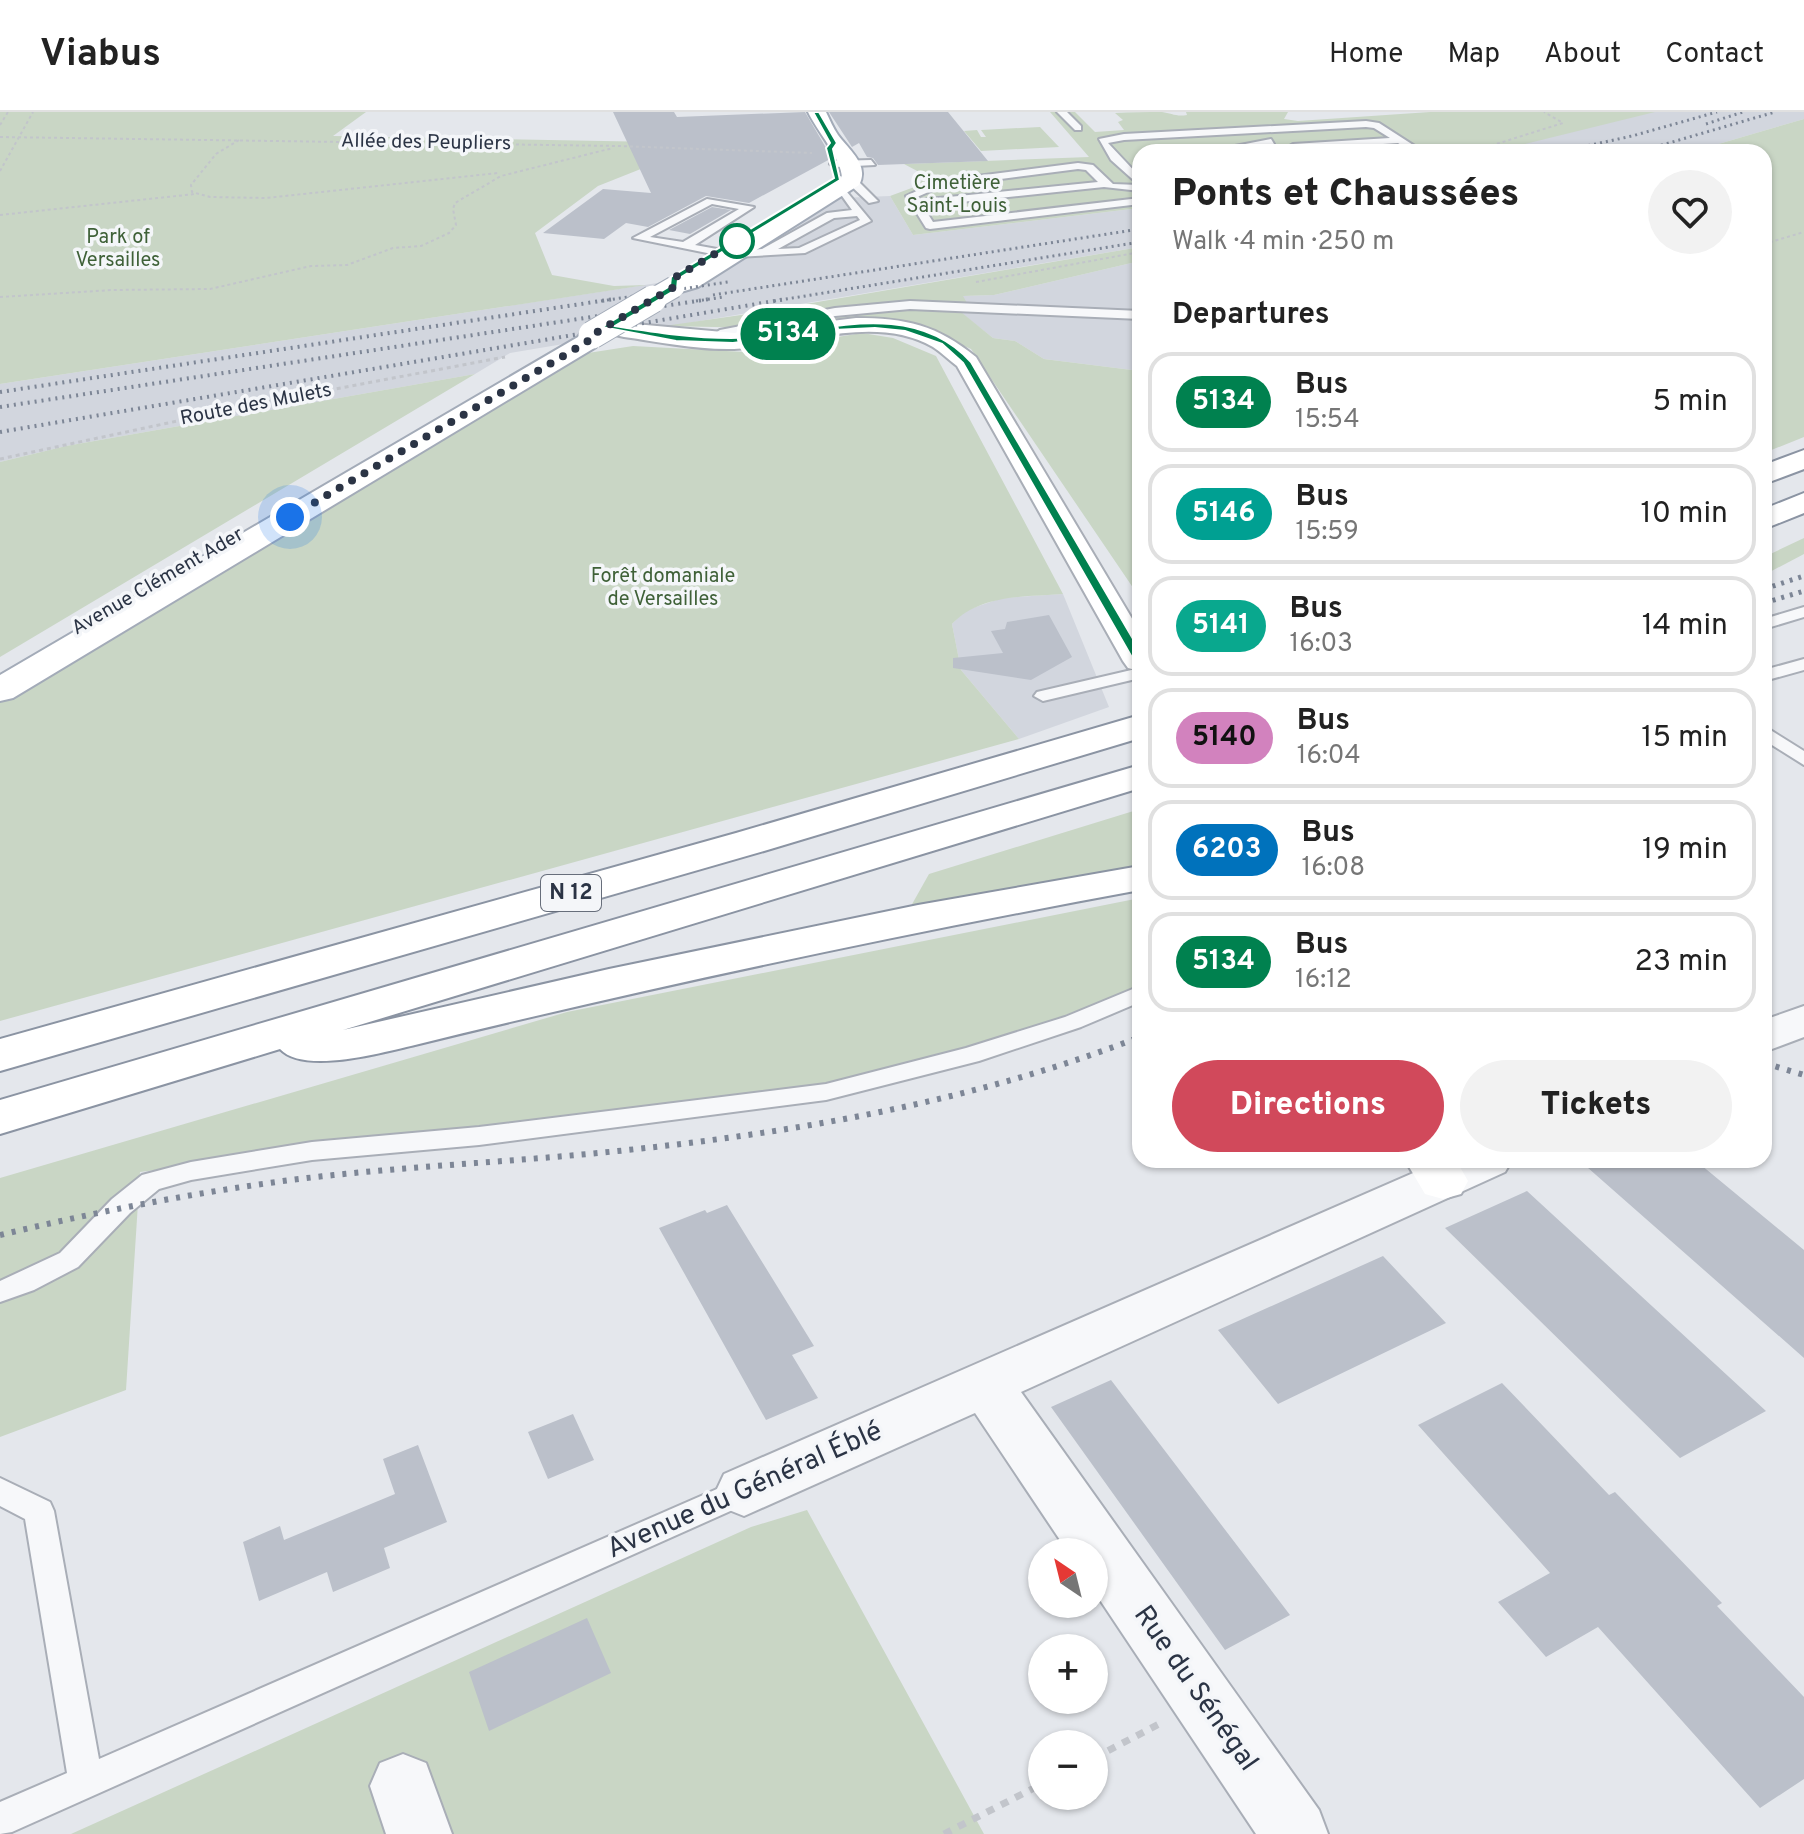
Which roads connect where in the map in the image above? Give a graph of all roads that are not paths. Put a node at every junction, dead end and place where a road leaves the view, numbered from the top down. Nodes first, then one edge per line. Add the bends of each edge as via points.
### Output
1 (817, 112) edge
2 (1062, 112) edge
3 (1245, 131) junction
4 (1104, 140) junction
5 (1400, 140) junction
6 (1258, 141) junction
7 (1248, 144) edge
8 (1270, 144) edge
9 (1358, 144) edge
10 (1406, 144) edge
11 (1127, 157) dead end
12 (1114, 158) junction
13 (844, 167) junction
14 (1132, 175) edge
15 (998, 176) junction
16 (1104, 184) junction
17 (1132, 185) edge
18 (1013, 194) junction
19 (873, 201) dead end
20 (1132, 202) edge
21 (915, 204) junction
22 (861, 212) junction
23 (1030, 215) junction
24 (685, 246) junction
25 (737, 254) junction
26 (1132, 315) edge
27 (624, 330) dead end
28 (592, 335) junction
29 (711, 340) junction
30 (1804, 459) edge
31 (1772, 472) edge
32 (1804, 502) edge
33 (1772, 516) edge
34 (1804, 612) edge
35 (1772, 622) edge
36 (1132, 647) edge
37 (1804, 664) edge
38 (0, 674) edge
39 (1772, 674) edge
40 (1132, 675) edge
41 (0, 690) edge
42 (1043, 696) dead end
43 (1132, 728) edge
44 (1772, 737) edge
45 (1804, 759) edge
46 (1132, 778) edge
47 (1132, 879) edge
48 (1132, 996) edge
49 (1804, 1020) edge
50 (1772, 1034) edge
51 (264, 1039) junction
52 (0, 1055) edge
53 (0, 1117) edge
54 (1436, 1170) edge
55 (0, 1292) edge
56 (986, 1385) junction
57 (0, 1491) edge
58 (744, 1491) joint
59 (86, 1782) junction
60 (0, 1820) edge
61 (1295, 1834) edge

1 - 13 main road
2 - 4 lane via 1084,133
3 - 4 lane
3 - 5 lane via 1369,124
3 - 6 lane
4 - 12 lane via 1102,145
5 - 9 lane
5 - 10 lane
6 - 7 lane
6 - 8 lane
11 - 12 lane
12 - 14 lane
13 - 19 lane
13 - 22 lane
13 - 25 main road
15 - 16 lane via 1083,165
15 - 18 lane
15 - 21 lane via 934,185 911,196
16 - 17 lane
16 - 18 lane
18 - 21 lane
18 - 23 lane
20 - 23 lane
21 - 23 lane via 930,226
22 - 25 lane via 831,215
22 - 25 lane via 866,221 801,251
24 - 24 lane via 639,238 711,201 749,207
24 - 25 lane
25 - 28 main road, bridge
26 - 29 lane via 910,305 806,317
27 - 29 main road
28 - 38 main road, Avenue Clément Ader via 561,346
28 - 41 main road, Avenue Clément Ader
29 - 36 main road via 875,325 906,328 945,342 967,362
30 - 31 main road
32 - 33 main road
34 - 35 lane
37 - 39 lane
40 - 42 lane
43 - 52 main road, N 12
44 - 45 lane
46 - 51 main road, N 12
47 - 51 main road via 609,983 346,1046
48 - 55 lane via 971,1055 826,1092 479,1136 312,1151 191,1171 151,1182 69,1260
49 - 50 street
51 - 53 main road, N 12
54 - 56 street, Avenue du Général Éblé
56 - 58 street, Avenue du Général Éblé
56 - 61 street, Rue du Sénégal
57 - 59 lane via 39,1511
58 - 59 lane, Avenue du Général Éblé
59 - 60 lane, Avenue du Général Éblé

